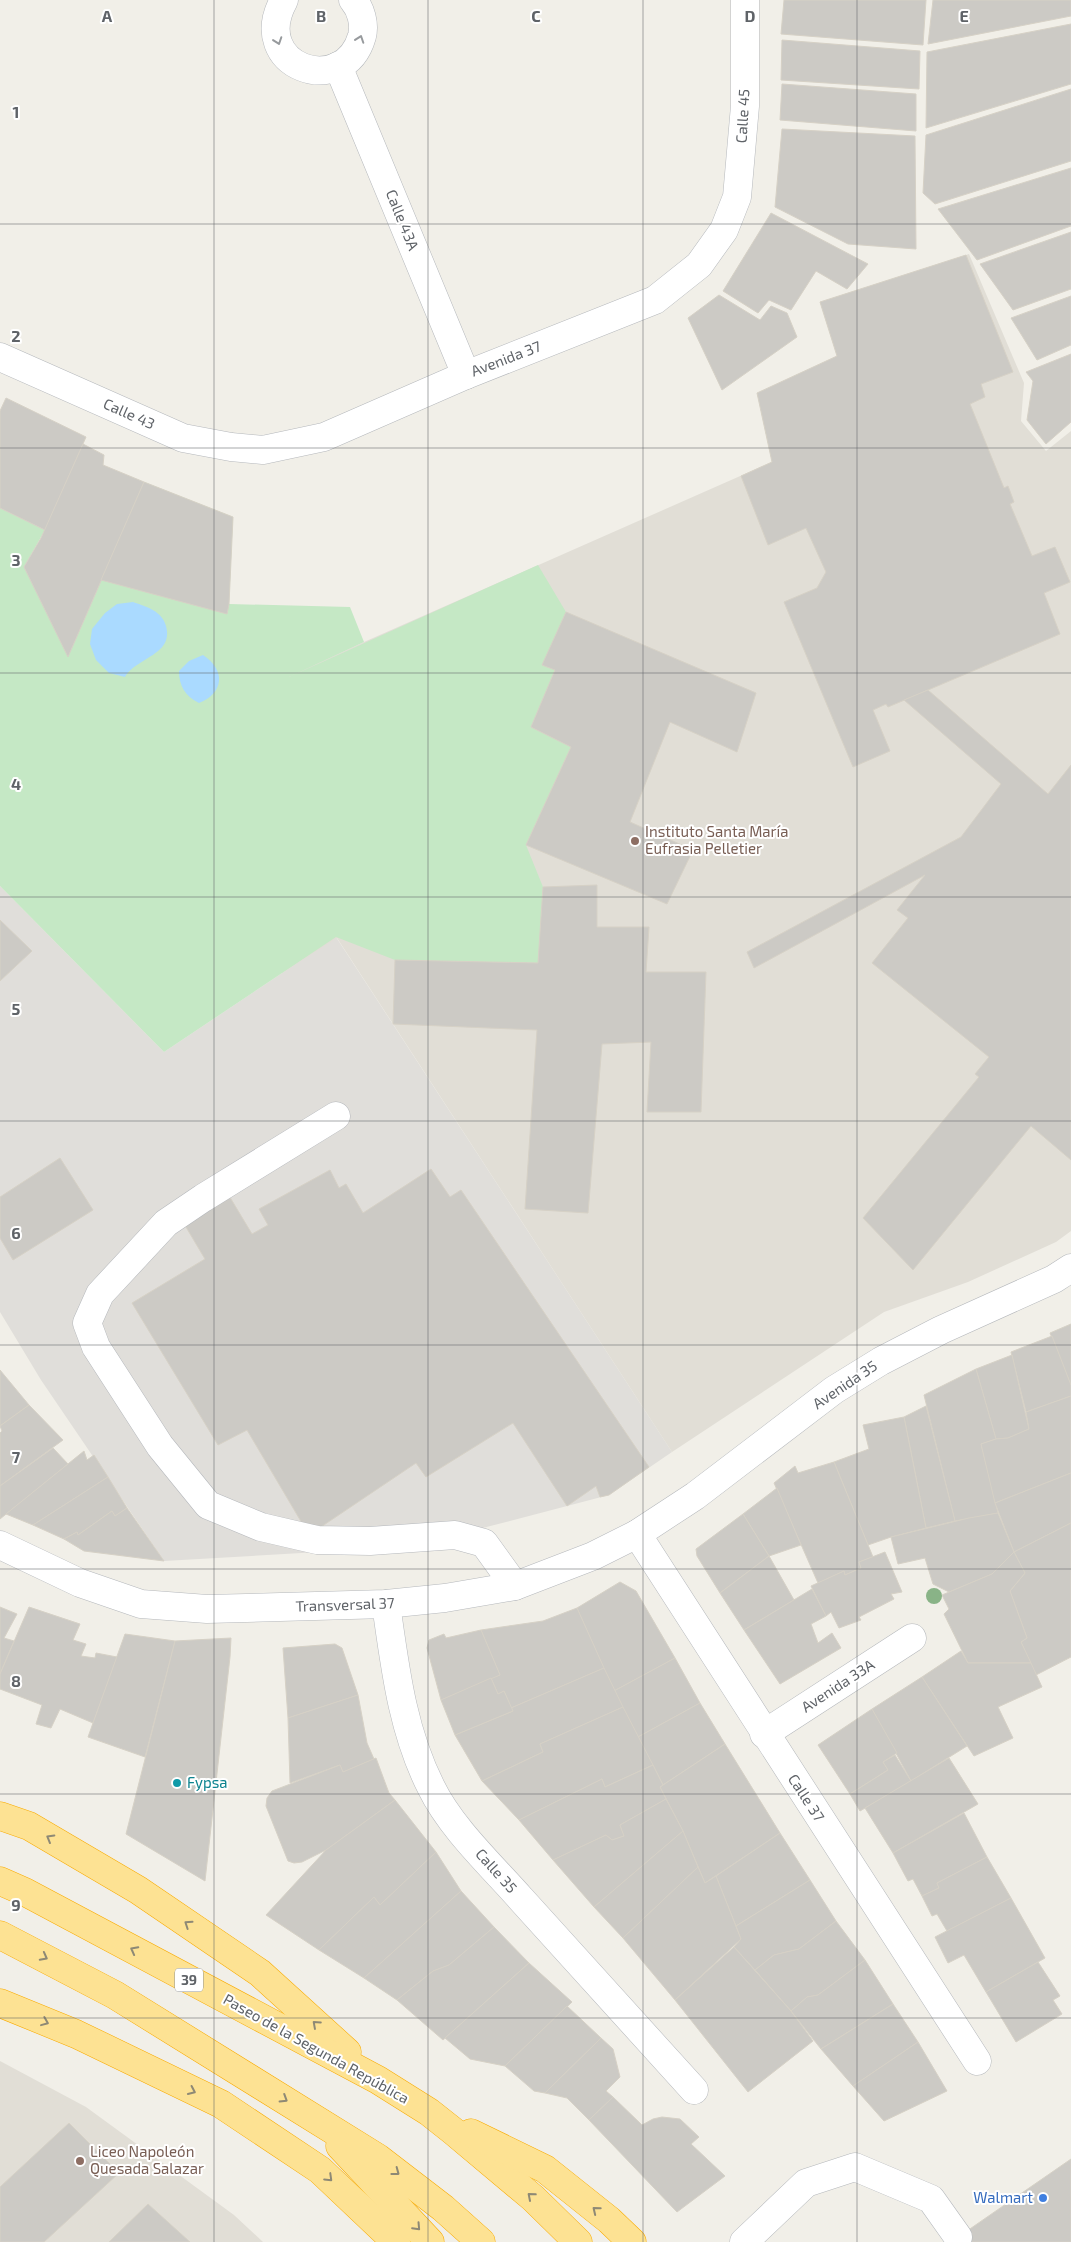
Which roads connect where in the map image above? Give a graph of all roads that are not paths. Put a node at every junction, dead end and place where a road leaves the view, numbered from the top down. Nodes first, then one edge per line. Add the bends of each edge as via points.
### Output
1 (284, 0) edge
2 (353, 0) edge
3 (745, 0) edge
4 (338, 66) junction
5 (724, 230) joint
6 (0, 357) edge
7 (466, 374) junction
8 (263, 450) joint
9 (336, 1116) dead end
10 (1071, 1268) edge
11 (637, 1534) junction
12 (0, 1545) edge
13 (515, 1586) junction
14 (386, 1604) junction
15 (912, 1638) dead end
16 (764, 1734) junction
17 (0, 1816) edge
18 (0, 1882) edge
19 (0, 1935) edge
20 (0, 2003) edge
21 (977, 2061) dead end
22 (378, 2080) junction
23 (694, 2090) dead end
24 (429, 2112) junction
25 (311, 2116) junction
26 (958, 2237) dead end
27 (396, 2242) edge
28 (430, 2242) edge
29 (480, 2242) edge
30 (578, 2242) edge
31 (632, 2242) edge
32 (744, 2242) edge

1 -> 4 street via 274,25 284,54 308,70 324,71
4 -> 2 street via 350,58 363,31 362,16
3 - 5 street, Calle 45 via 745,106 741,163 737,197
4 - 7 street, Calle 43A
5 - 7 street, Avenida 37 via 699,265 655,300
6 - 8 street, Calle 43 via 183,438 232,448
7 - 8 street, Avenida 37 via 324,437
9 - 13 street via 166,1223 100,1294 87,1323 96,1346 160,1446 208,1505 261,1527 317,1540 370,1541 456,1535 484,1543
10 - 11 street, Avenida 35 via 1054,1279 940,1330 841,1385 695,1496
11 - 13 street, Transversal 37 via 594,1556
11 - 16 street, Calle 37
12 - 14 street, Transversal 37 via 80,1583 141,1604 207,1609
13 - 14 street, Transversal 37
14 - 23 street, Calle 35 via 408,1730 423,1771 442,1806 477,1850
15 - 16 street, Avenida 33A
16 - 21 street, Calle 37
22 -> 17 highway via 260,1974 138,1890 29,1826
22 -> 18 highway, Paseo de la Segunda República / 39
19 -> 25 highway via 115,1995
20 -> 27 highway via 76,2034 221,2104 320,2170
22 - 24 highway, Paseo de la Segunda República / 39
30 -> 24 highway, Paseo de la Segunda República / 39 via 533,2198
31 -> 24 highway via 545,2169
25 -> 28 highway
25 -> 29 highway via 378,2158 443,2208
26 - 32 street via 931,2199 855,2167 806,2183

